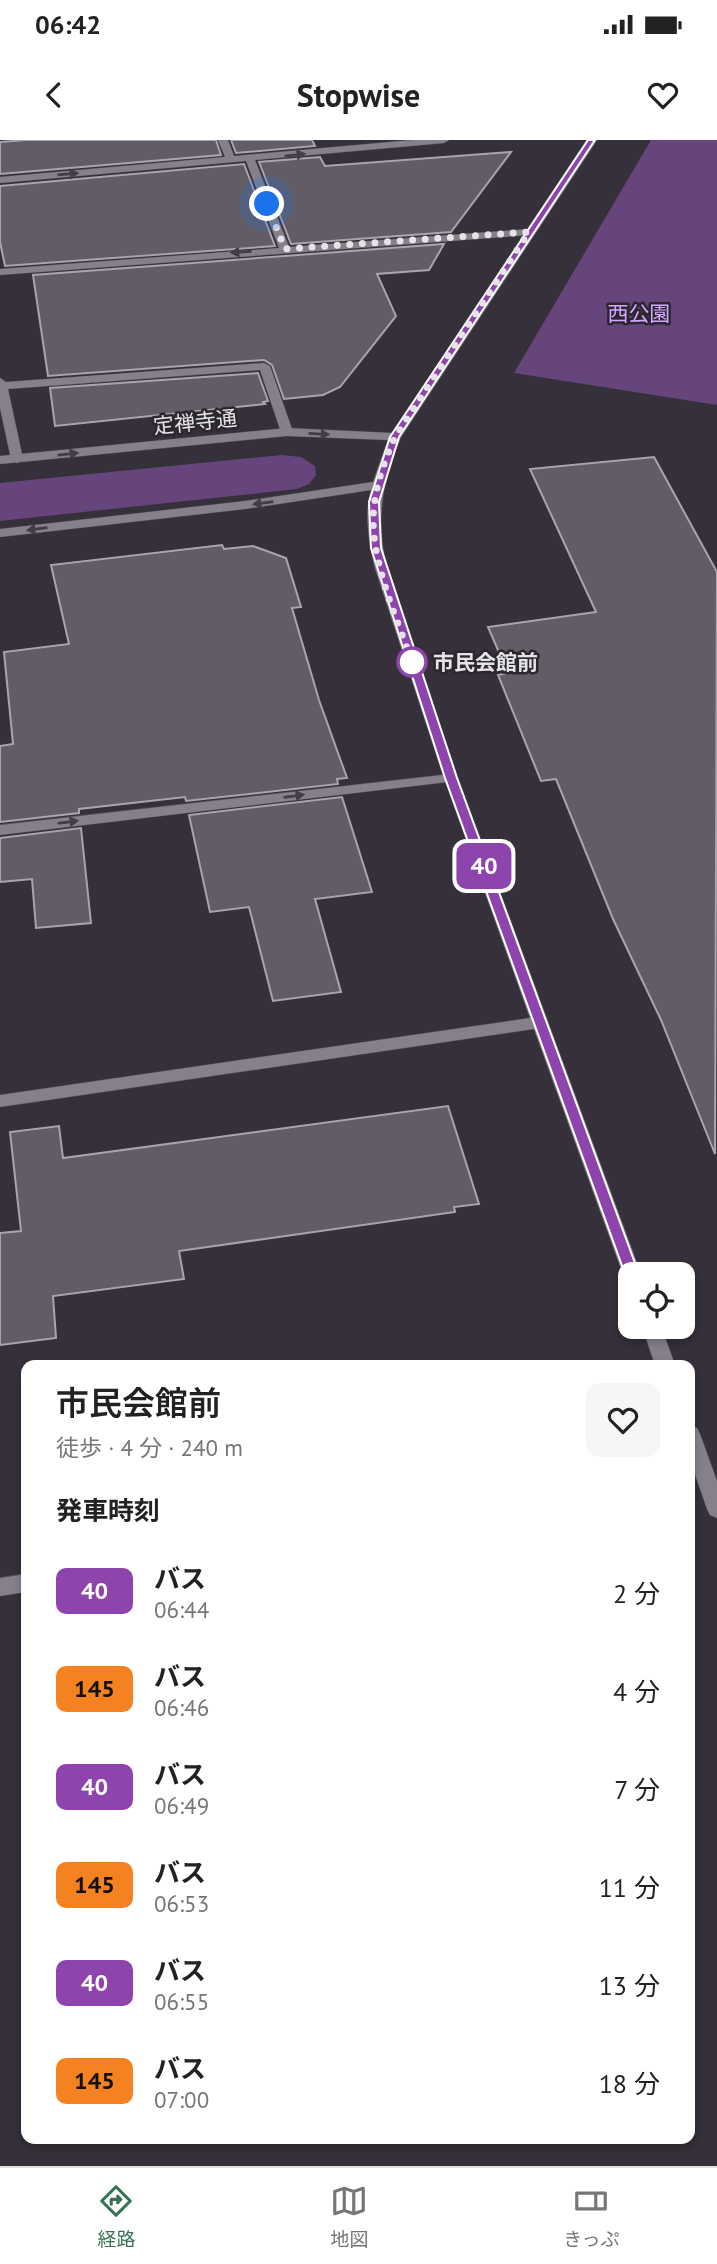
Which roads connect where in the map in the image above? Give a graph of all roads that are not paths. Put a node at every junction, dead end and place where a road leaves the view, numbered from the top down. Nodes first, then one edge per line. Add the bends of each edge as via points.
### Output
1 (223, 140) edge
2 (444, 140) edge
3 (592, 140) edge
4 (250, 159) junction
5 (231, 160) junction
6 (0, 180) edge
7 (529, 232) junction
8 (285, 249) junction
9 (0, 272) edge
10 (1, 387) edge
11 (287, 432) junction
12 (395, 437) junction
13 (17, 459) junction
14 (0, 460) edge
15 (379, 485) junction
16 (0, 533) edge
17 (451, 778) junction
18 (0, 830) edge
19 (542, 1023) junction
20 (0, 1101) edge
21 (628, 1262) edge
22 (656, 1339) edge
23 (663, 1360) edge
24 (696, 1470) edge
25 (717, 1509) edge
26 (21, 1584) edge
27 (0, 1587) edge

1 - 5 street
4 -> 2 street
3 - 7 street
4 - 5 street
4 - 8 street
6 -> 5 street
7 - 8 street
7 - 12 street
8 -> 9 street
10 - 11 street via 264,366
10 - 13 street
11 -> 12 street, 定禅寺通
13 -> 11 street, 定禅寺通
12 - 15 street
13 - 14 street, 定禅寺通
15 -> 16 street
15 - 17 street via 374,502 376,548
18 -> 17 street
17 - 19 street
19 - 20 street
19 - 21 street
22 - 23 street
24 - 25 street
26 - 27 street

